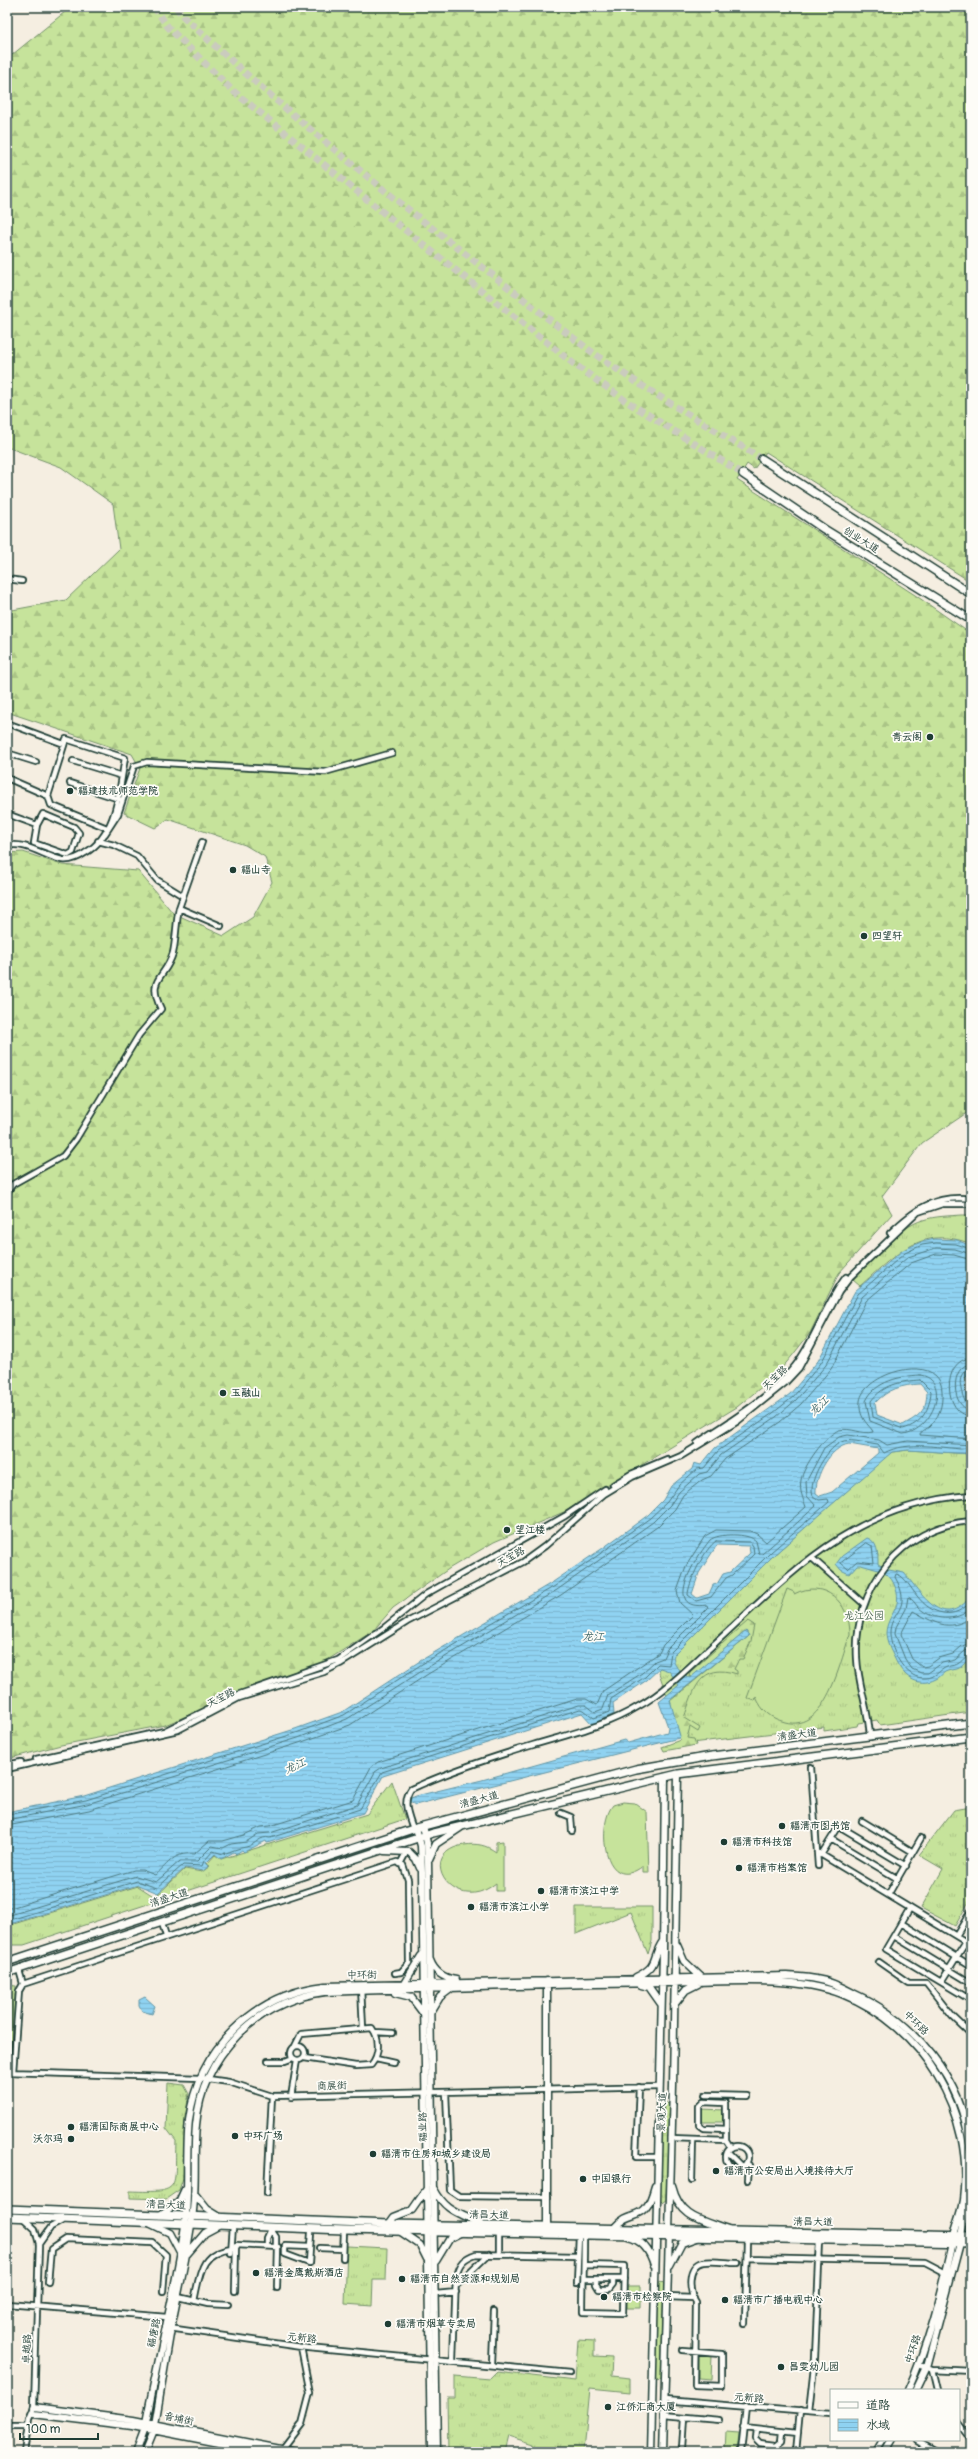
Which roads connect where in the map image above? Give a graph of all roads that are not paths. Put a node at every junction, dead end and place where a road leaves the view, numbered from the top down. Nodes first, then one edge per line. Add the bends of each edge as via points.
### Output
1 (762, 459) tunnel mouth
2 (743, 474) tunnel mouth
3 (7, 579) edge
4 (22, 581) dead end
5 (971, 594) edge
6 (971, 620) edge
7 (7, 724) edge
8 (64, 744) junction
9 (7, 752) edge
10 (392, 753) dead end
11 (73, 761) dead end
12 (36, 762) dead end
13 (122, 776) junction
14 (7, 778) edge
15 (70, 783) dead end
16 (48, 796) junction
17 (119, 800) junction
18 (7, 814) edge
19 (37, 825) junction
20 (107, 828) junction
21 (105, 834) junction
22 (98, 841) junction
23 (202, 842) dead end
24 (7, 846) edge
25 (183, 896) junction
26 (179, 908) junction
27 (220, 926) dead end
28 (7, 1192) edge
29 (971, 1199) edge
30 (971, 1204) edge
31 (923, 1208) junction
32 (971, 1495) edge
33 (971, 1521) edge
34 (812, 1558) junction
35 (864, 1604) junction
36 (971, 1723) edge
37 (870, 1737) junction
38 (971, 1737) edge
39 (7, 1765) edge
40 (811, 1767) dead end
41 (7, 1769) edge
42 (678, 1774) junction
43 (664, 1777) junction
44 (561, 1813) dead end
45 (862, 1821) dead end
46 (465, 1826) junction
47 (417, 1827) junction
48 (572, 1831) dead end
49 (422, 1837) junction
50 (921, 1838) dead end
51 (830, 1839) junction
52 (407, 1851) junction
53 (375, 1852) junction
54 (913, 1852) junction
55 (819, 1853) junction
56 (428, 1862) junction
57 (400, 1864) junction
58 (818, 1866) dead end
59 (906, 1866) junction
60 (422, 1873) junction
61 (898, 1879) junction
62 (888, 1895) junction
63 (910, 1908) junction
64 (971, 1911) edge
65 (966, 1920) junction
66 (162, 1923) junction
67 (901, 1923) junction
68 (971, 1923) edge
69 (166, 1936) junction
70 (894, 1936) junction
71 (956, 1936) junction
72 (664, 1941) junction
73 (675, 1942) junction
74 (966, 1942) junction
75 (971, 1945) edge
76 (663, 1951) junction
77 (675, 1951) junction
78 (425, 1955) junction
79 (957, 1957) junction
80 (7, 1958) edge
81 (18, 1959) junction
82 (7, 1962) edge
83 (879, 1962) dead end
84 (971, 1966) edge
85 (949, 1970) junction
86 (12, 1972) edge
87 (395, 1973) dead end
88 (662, 1980) junction
89 (674, 1980) junction
90 (701, 1980) junction
91 (634, 1981) junction
92 (471, 1982) junction
93 (547, 1982) junction
94 (941, 1982) junction
95 (971, 1983) edge
96 (22, 1984) junction
97 (403, 1984) junction
98 (426, 1986) junction
99 (361, 1988) junction
100 (452, 1988) junction
101 (388, 1990) junction
102 (971, 2000) edge
103 (662, 2005) junction
104 (674, 2005) junction
105 (428, 2016) junction
106 (661, 2025) junction
107 (674, 2025) junction
108 (363, 2028) junction
109 (375, 2032) junction
110 (393, 2033) dead end
111 (971, 2034) edge
112 (295, 2046) junction
113 (304, 2058) junction
114 (295, 2059) junction
115 (376, 2059) junction
116 (268, 2061) dead end
117 (394, 2063) dead end
118 (7, 2072) edge
119 (13, 2072) junction
120 (201, 2078) junction
121 (209, 2079) junction
122 (639, 2087) junction
123 (660, 2087) junction
124 (548, 2088) junction
125 (429, 2092) junction
126 (446, 2092) junction
127 (706, 2095) dead end
128 (726, 2095) junction
129 (272, 2096) junction
130 (748, 2096) dead end
131 (291, 2097) junction
132 (726, 2103) junction
133 (726, 2129) junction
134 (671, 2138) junction
135 (693, 2139) junction
136 (726, 2140) junction
137 (729, 2150) junction
138 (658, 2157) junction
139 (744, 2164) junction
140 (670, 2174) junction
141 (658, 2175) junction
142 (188, 2178) junction
143 (692, 2180) dead end
144 (748, 2180) dead end
145 (430, 2188) junction
146 (194, 2193) junction
147 (267, 2193) dead end
148 (548, 2197) junction
149 (7, 2209) edge
150 (160, 2215) junction
151 (7, 2217) edge
152 (22, 2218) junction
153 (64, 2220) junction
154 (189, 2220) junction
155 (148, 2222) junction
156 (221, 2222) junction
157 (389, 2224) junction
158 (480, 2224) junction
159 (548, 2225) junction
160 (232, 2226) junction
161 (431, 2228) junction
162 (272, 2229) junction
163 (344, 2230) junction
164 (730, 2230) junction
165 (396, 2231) junction
166 (614, 2231) junction
167 (468, 2232) junction
168 (499, 2232) junction
169 (656, 2232) junction
170 (669, 2232) junction
171 (311, 2233) dead end
172 (581, 2236) junction
173 (971, 2236) edge
174 (709, 2237) junction
175 (748, 2239) junction
176 (957, 2239) junction
177 (820, 2240) junction
178 (971, 2243) edge
179 (39, 2244) junction
180 (267, 2246) junction
181 (276, 2246) junction
182 (310, 2247) junction
183 (319, 2248) dead end
184 (343, 2249) junction
185 (489, 2254) junction
186 (499, 2254) junction
187 (183, 2255) junction
188 (578, 2256) junction
189 (343, 2258) dead end
190 (747, 2258) junction
191 (819, 2260) junction
192 (738, 2263) dead end
193 (432, 2264) junction
194 (584, 2265) junction
195 (655, 2270) junction
196 (668, 2271) junction
197 (946, 2273) junction
198 (584, 2279) junction
199 (596, 2279) junction
200 (613, 2279) junction
201 (624, 2280) junction
202 (48, 2282) dead end
203 (577, 2283) dead end
204 (277, 2288) dead end
205 (456, 2289) junction
206 (235, 2290) dead end
207 (163, 2291) dead end
208 (436, 2294) junction
209 (178, 2297) junction
210 (667, 2297) junction
211 (694, 2298) junction
212 (194, 2301) junction
213 (7, 2304) edge
214 (37, 2305) junction
215 (228, 2305) dead end
216 (494, 2311) dead end
217 (167, 2317) junction
218 (745, 2323) dead end
219 (168, 2328) junction
220 (301, 2347) junction
221 (683, 2350) dead end
222 (696, 2351) junction
223 (434, 2359) junction
224 (453, 2360) junction
225 (492, 2364) junction
226 (919, 2365) junction
227 (929, 2368) junction
228 (971, 2371) edge
229 (570, 2373) dead end
230 (908, 2389) edge
231 (917, 2389) edge
232 (937, 2389) edge
233 (652, 2399) junction
234 (665, 2400) junction
235 (746, 2406) junction
236 (33, 2411) junction
237 (800, 2411) junction
238 (809, 2412) junction
239 (830, 2414) edge
240 (664, 2415) junction
241 (684, 2416) junction
242 (719, 2420) dead end
243 (960, 2425) edge
244 (7, 2426) edge
245 (28, 2426) junction
246 (146, 2426) junction
247 (154, 2427) junction
248 (744, 2427) junction
249 (756, 2429) junction
250 (782, 2432) junction
251 (798, 2433) junction
252 (971, 2438) edge
253 (882, 2441) edge
254 (891, 2441) edge
255 (919, 2441) edge
256 (284, 2449) junction
257 (682, 2449) dead end
258 (24, 2452) edge
259 (136, 2452) edge
260 (145, 2452) edge
261 (265, 2452) edge
262 (296, 2452) edge
263 (431, 2452) edge
264 (438, 2452) edge
265 (651, 2452) edge
266 (663, 2452) edge
267 (741, 2452) edge
268 (796, 2452) edge
269 (876, 2452) edge
270 (885, 2452) edge
271 (938, 2452) edge

1 - 5 main road, 创业大道
2 - 6 main road, 创业大道 via 824,529
3 - 4 street
7 - 8 street
8 - 13 street via 66,739 125,758
8 - 16 street
9 - 12 street
10 - 21 street via 325,772 147,762 134,766 118,814
11 - 13 street
13 - 17 street
14 - 16 street
15 - 17 street
16 - 20 street via 51,805
17 - 20 street
18 - 19 street
19 - 19 street via 43,814 74,827 79,833 73,852 68,855 34,843
20 - 21 street
21 - 22 street
22 - 24 street via 91,850 76,859 63,860 16,843
22 - 25 street via 114,845 137,856 157,880
23 - 25 street
25 - 26 street
26 - 27 street
26 - 28 street via 173,954 157,982 154,994 161,1009 139,1035 63,1156 13,1184
29 - 31 street via 947,1199
30 - 31 street
31 - 39 street, 天宝路 via 905,1218 859,1262 836,1290 796,1366 736,1418 680,1453 631,1474 565,1516 426,1594 338,1660 237,1696 164,1731
31 - 41 street, 天宝路 via 851,1276 839,1292 799,1368 785,1383 738,1421 688,1452 632,1477 604,1494 546,1546 523,1562 407,1622 324,1672 239,1698 178,1730
32 - 34 street via 917,1502 882,1514 850,1531
33 - 35 street via 948,1524 905,1545 875,1579
34 - 35 street
34 - 47 street via 786,1577 683,1673 650,1699 612,1720 533,1745 411,1789 405,1804
35 - 37 street via 856,1656
36 - 37 main road, 清盛大道
37 - 47 main road, 清盛大道 via 712,1756 636,1769
38 - 42 main road
40 - 55 street
42 - 43 main road
42 - 73 street, 景观大道
43 - 46 main road
43 - 72 street, 景观大道
44 - 48 street via 571,1818
45 - 54 street
46 - 49 main road
46 - 56 street via 436,1844
47 - 49 street, 福业路
47 - 81 main road, 清盛大道
49 - 53 main road
49 - 56 street, 福业路
49 - 60 street, 福业路
50 - 54 street
51 - 55 street
51 - 59 street via 838,1826
51 - 61 street
52 - 53 street
52 - 57 street
52 - 60 street via 416,1859
53 - 66 main road
54 - 59 street
55 - 58 street
55 - 62 street
56 - 78 street, 福业路
57 - 69 street via 388,1864
57 - 87 street via 403,1865 408,1880 409,1963 401,1972
59 - 61 street
60 - 78 street, 福业路
61 - 62 street
62 - 63 street
63 - 67 street
63 - 71 street
64 - 65 street
65 - 68 street
65 - 71 street
66 - 69 street
66 - 86 main road
67 - 70 street
67 - 79 street
69 - 96 street
70 - 85 street
70 - 94 street via 886,1949
71 - 74 street
72 - 76 street, 景观大道
72 - 91 street via 658,1948 655,1962 650,1969
73 - 77 street, 景观大道
73 - 90 street via 684,1961
74 - 75 street
74 - 79 street
76 - 77 street
76 - 88 street, 景观大道
77 - 89 street, 景观大道
78 - 92 street via 444,1977
78 - 97 street
78 - 98 street, 福业路
79 - 84 street
79 - 85 street
80 - 81 main road
81 - 82 main road, 清盛大道
83 - 111 street via 909,1983 926,1983 952,2016
85 - 94 street
85 - 95 street
86 - 96 street
88 - 89 street, 中环街
88 - 91 street, 中环街
88 - 103 street, 景观大道
89 - 90 street, 中环街
89 - 104 street, 景观大道
90 - 104 street via 686,1990
90 - 176 street, 中环路 via 786,1976 817,1979 867,1999 890,2013 914,2034 944,2072 964,2118 970,2148 970,2201
91 - 93 street, 中环街
91 - 103 street via 649,1987
92 - 93 street, 中环街
92 - 98 street, 中环街
93 - 100 street, 中环街
93 - 124 street
94 - 102 street
96 - 119 street via 19,1991
97 - 98 street, 中环街
97 - 99 street, 中环街
98 - 100 street, 中环街
98 - 101 street, 中环街
98 - 105 street, 福业路
99 - 101 street, 中环街
99 - 108 street
99 - 120 street, 中环街 via 315,1987 262,2007 228,2035 213,2053
99 - 121 street, 中环街 via 316,1993 297,1998 265,2013 229,2043
100 - 105 street via 440,1997
101 - 105 street via 411,1997
103 - 106 street, 景观大道
104 - 107 street, 景观大道
105 - 125 street, 福业路
106 - 107 street
106 - 123 street, 景观大道
107 - 134 street, 景观大道
108 - 109 street via 372,2028
108 - 112 street via 302,2034
109 - 110 street
109 - 115 street via 378,2048
112 - 113 street via 304,2048
112 - 114 street via 291,2051
113 - 114 street
113 - 115 street via 356,2066 371,2065
114 - 116 street
114 - 131 street
115 - 117 street
118 - 119 street, 商展街
119 - 120 street, 商展街
120 - 121 street, 商展街
120 - 142 street, 中环街 via 190,2115
121 - 129 street, 商展街 via 229,2082
121 - 146 street, 中环街 via 198,2110
122 - 123 street, 商展街
122 - 124 street, 商展街
122 - 138 street via 636,2156
123 - 138 street, 景观大道
124 - 126 street, 商展街
124 - 148 street
125 - 126 street, 商展街
125 - 131 street, 商展街
125 - 145 street, 福业路
126 - 148 street via 450,2190 459,2196
127 - 128 street
128 - 130 street
128 - 132 street
129 - 131 street, 商展街
129 - 147 street
132 - 133 street
132 - 133 street via 703,2102 699,2106 699,2125 702,2128
133 - 136 street
134 - 135 street
134 - 140 street, 景观大道
135 - 136 street
135 - 143 street
136 - 137 street
137 - 139 street
137 - 139 street via 726,2159 730,2165 736,2168
137 - 139 street via 739,2147 745,2150 748,2156
138 - 141 street, 景观大道
139 - 144 street via 749,2165
140 - 164 street via 680,2207 700,2220
140 - 170 street, 景观大道
141 - 166 street via 647,2209 622,2219
141 - 169 street, 景观大道
142 - 150 street via 179,2202
142 - 154 street, 中环街
145 - 157 street via 417,2206 406,2214 394,2218
145 - 158 street via 450,2210
145 - 161 street, 福业路
146 - 154 street, 中环街
146 - 156 street
148 - 159 street
149 - 150 main road, 清昌大道
150 - 154 main road, 清昌大道
151 - 152 main road, 清昌大道
152 - 153 main road, 清昌大道
152 - 179 street via 35,2229
153 - 155 main road, 清昌大道
153 - 179 street via 51,2227
154 - 155 main road, 清昌大道
154 - 156 main road, 清昌大道
154 - 187 street, 福唐路
155 - 187 street via 170,2233
156 - 157 main road, 清昌大道
156 - 160 main road, 清昌大道
156 - 187 street via 206,2232
157 - 161 main road, 清昌大道
158 - 159 main road, 清昌大道
158 - 161 main road, 清昌大道
159 - 166 main road, 清昌大道
160 - 162 main road, 清昌大道
160 - 212 street via 231,2251 221,2250 210,2255 204,2263
161 - 165 main road, 清昌大道
161 - 167 main road, 清昌大道
161 - 193 street, 福业路
162 - 163 main road, 清昌大道
162 - 180 street via 267,2238
162 - 181 street via 276,2237
163 - 165 main road, 清昌大道
163 - 184 street
164 - 170 main road, 清昌大道
164 - 176 main road, 清昌大道
165 - 193 street via 412,2237
166 - 169 main road, 清昌大道
166 - 172 main road, 清昌大道
166 - 195 street via 640,2242 648,2249
167 - 168 main road, 清昌大道
167 - 193 street via 455,2234 450,2238
168 - 172 main road, 清昌大道
168 - 186 street
169 - 170 main road, 清昌大道
169 - 195 street, 景观大道
170 - 174 main road, 清昌大道
170 - 196 street, 景观大道
171 - 182 street
172 - 188 street
172 - 194 street
173 - 176 main road, 清昌大道
174 - 175 main road, 清昌大道
174 - 196 street via 695,2238 682,2243
175 - 177 main road, 清昌大道
175 - 190 street
176 - 177 main road, 清昌大道
176 - 178 main road, 清昌大道
176 - 197 street, 中环路
176 - 227 street, 中环路
177 - 191 street
179 - 214 street, 卓越路
180 - 181 street
180 - 206 street via 236,2245
181 - 204 street
182 - 182 street via 310,2263 285,2254 285,2246
183 - 184 street
184 - 189 street
185 - 186 street
185 - 205 street
185 - 205 street via 467,2257 458,2266
186 - 188 street
187 - 209 street, 福唐路
187 - 217 street, 福唐路
188 - 203 street
190 - 191 street
190 - 218 street
191 - 197 street via 925,2262
191 - 238 street via 815,2358
192 - 211 street via 702,2262 694,2268 690,2278
193 - 208 street, 福业路
193 - 223 street, 福业路
194 - 198 street
194 - 201 street via 624,2266
195 - 233 street, 景观大道
196 - 210 street, 景观大道
197 - 226 street, 中环路
198 - 199 street
198 - 201 street via 583,2312 616,2313 623,2313
199 - 200 street
199 - 200 street via 599,2289 609,2289
200 - 201 street
202 - 207 street via 51,2249 66,2239 153,2243 166,2255
205 - 208 street
205 - 224 street
208 - 223 street, 福业路
209 - 212 street
209 - 219 street, 福唐路
210 - 211 street
210 - 234 street, 景观大道
211 - 222 street
212 - 215 street
213 - 214 street
214 - 217 street
214 - 236 street, 卓越路
216 - 225 street
217 - 219 street, 福唐路
219 - 220 street, 元新路
219 - 246 street, 福唐路
219 - 247 street, 福唐路
220 - 223 street, 元新路
220 - 256 street via 310,2393 302,2424
221 - 222 street
222 - 222 street via 722,2353 722,2386 695,2385
223 - 224 street, 元新路
223 - 263 street, 福业路
223 - 264 street, 福业路
224 - 225 street, 元新路
225 - 229 street, 元新路
226 - 227 street
226 - 230 street, 中环路
227 - 228 street
227 - 231 street, 中环路
227 - 232 street
233 - 234 street
233 - 265 street, 景观大道
234 - 235 street, 元新路
234 - 240 street, 景观大道
235 - 237 street, 元新路
235 - 248 street
236 - 245 street, 卓越路
236 - 246 street, 音埔街
237 - 238 street, 元新路
237 - 251 street
238 - 239 street, 元新路
240 - 241 street
240 - 266 street, 景观大道
241 - 242 street
241 - 257 street
243 - 252 street
244 - 245 street
245 - 258 street, 卓越路
246 - 247 street, 音埔街
246 - 259 street, 福唐路
247 - 256 street, 音埔街
247 - 260 street, 福唐路
247 - 261 street, 音埔街
248 - 249 street
248 - 267 street
249 - 250 street
249 - 250 street via 755,2438 760,2443 776,2445 781,2441
250 - 251 street
251 - 268 street
253 - 269 street
254 - 270 street
255 - 271 street
256 - 262 street, 音埔街

